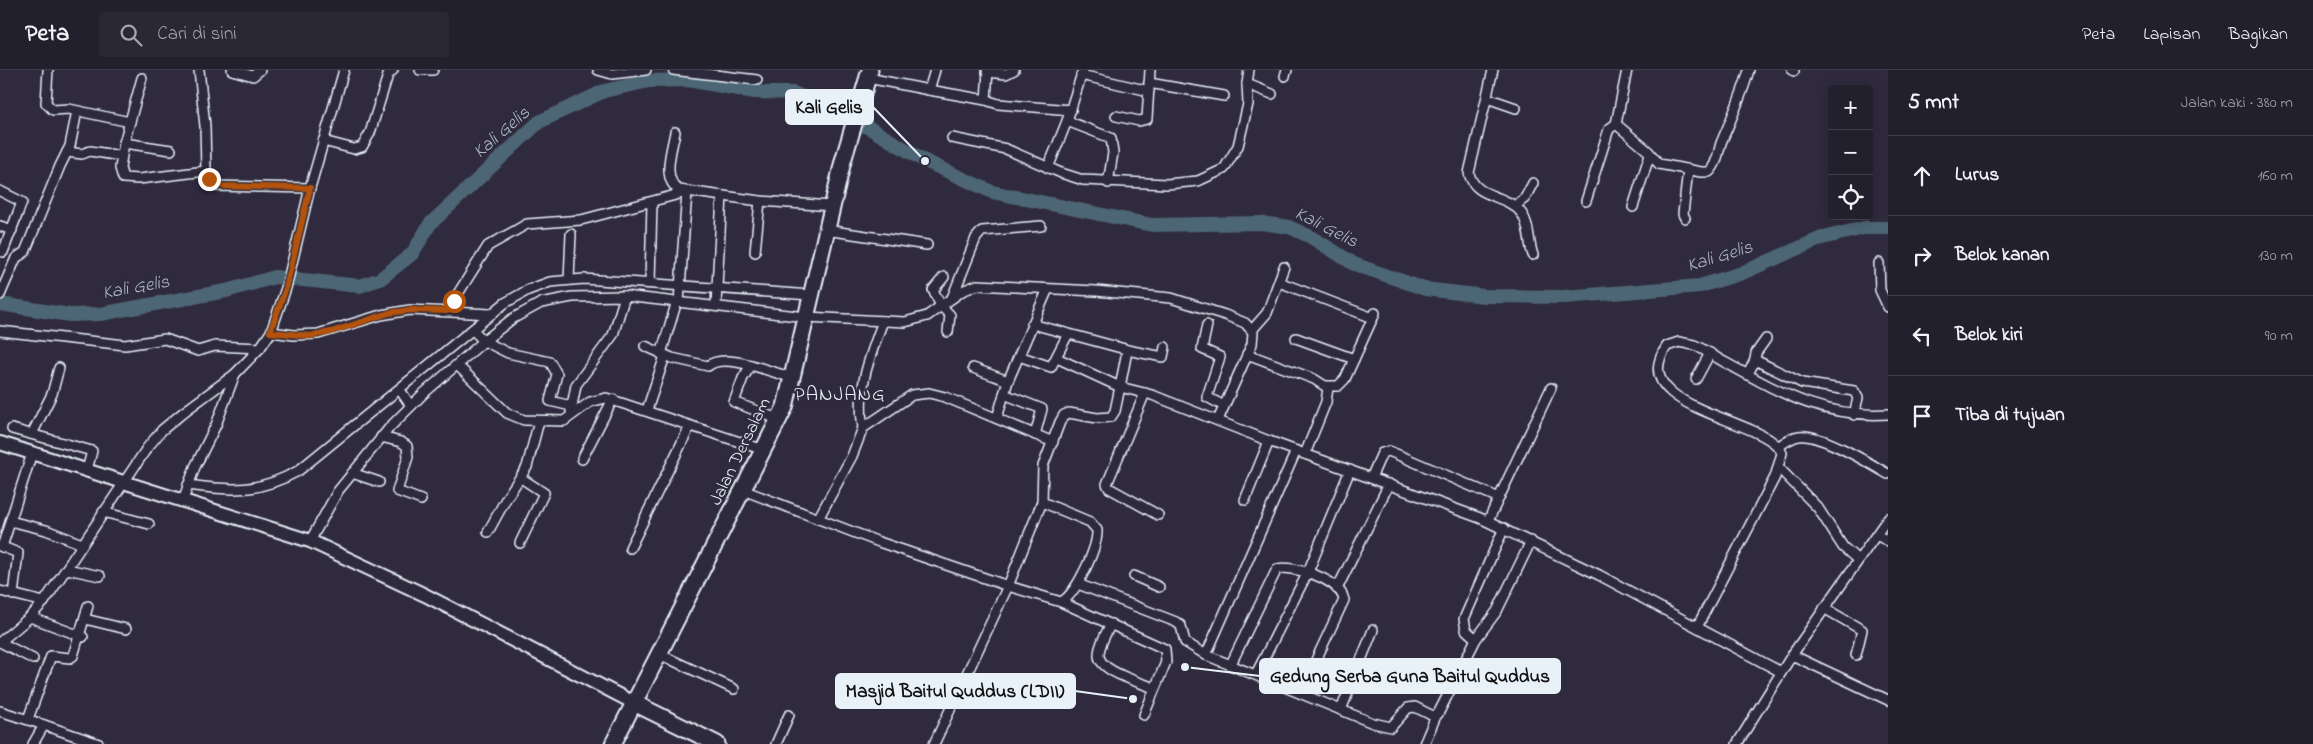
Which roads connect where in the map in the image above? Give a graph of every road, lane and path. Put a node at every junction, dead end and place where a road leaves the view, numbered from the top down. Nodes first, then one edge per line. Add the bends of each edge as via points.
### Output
1 (48, 70) edge
2 (199, 70) edge
3 (232, 70) edge
4 (260, 70) edge
5 (344, 70) edge
6 (392, 70) edge
7 (420, 70) edge
8 (433, 70) edge
9 (598, 70) edge
10 (646, 70) edge
11 (672, 70) edge
12 (935, 70) edge
13 (1014, 70) edge
14 (1150, 70) edge
15 (1249, 70) edge
16 (1493, 70) edge
17 (1627, 70) edge
18 (1749, 70) edge
19 (987, 71) edge
20 (1082, 73) edge
21 (869, 74) edge
22 (142, 78) dead end
23 (757, 80) dead end
24 (1247, 84) junction
25 (1149, 87) junction
26 (929, 90) junction
27 (1272, 94) dead end
28 (1224, 96) dead end
29 (1486, 98) junction
30 (986, 100) junction
31 (1516, 108) dead end
32 (1071, 110) junction
33 (77, 111) junction
34 (1116, 116) dead end
35 (1067, 121) junction
36 (130, 122) junction
37 (1616, 124) junction
38 (675, 132) dead end
39 (952, 138) dead end
40 (323, 141) junction
41 (124, 143) junction
42 (171, 150) dead end
43 (67, 152) junction
44 (1650, 154) junction
45 (122, 156) junction
46 (1048, 168) junction
47 (1688, 169) junction
48 (206, 170) junction
49 (1108, 183) junction
50 (1533, 183) dead end
51 (310, 188) junction
52 (0, 191) edge
53 (687, 192) junction
54 (722, 196) junction
55 (760, 201) junction
56 (1586, 201) dead end
57 (652, 202) junction
58 (832, 206) junction
59 (1515, 206) junction
60 (1633, 207) dead end
61 (1685, 218) dead end
62 (0, 226) edge
63 (1041, 226) dead end
64 (12, 230) junction
65 (826, 230) junction
66 (571, 234) dead end
67 (927, 245) dead end
68 (2, 251) edge
69 (755, 252) dead end
70 (1532, 255) dead end
71 (16, 258) junction
72 (1879, 263) dead end
73 (1284, 267) dead end
74 (944, 277) dead end
75 (571, 280) junction
76 (1279, 282) junction
77 (650, 283) junction
78 (681, 285) junction
79 (1047, 291) junction
80 (0, 294) edge
81 (625, 296) junction
82 (716, 296) junction
83 (810, 296) junction
84 (572, 297) junction
85 (952, 298) junction
86 (678, 302) junction
87 (941, 306) junction
88 (1888, 307) edge
89 (447, 311) junction
90 (491, 314) junction
91 (806, 315) junction
92 (883, 322) junction
93 (1032, 324) junction
94 (1207, 325) dead end
95 (474, 330) junction
96 (1252, 330) junction
97 (0, 331) edge
98 (270, 332) junction
99 (948, 332) dead end
100 (1068, 334) junction
101 (1296, 338) dead end
102 (1766, 339) dead end
103 (483, 341) junction
104 (645, 346) dead end
105 (1165, 347) dead end
106 (260, 348) junction
107 (1127, 350) junction
108 (1710, 353) junction
109 (1247, 354) junction
110 (663, 355) junction
111 (1019, 356) junction
112 (1057, 358) junction
113 (1354, 359) junction
114 (1755, 360) junction
115 (457, 365) junction
116 (751, 365) junction
117 (59, 368) dead end
118 (972, 368) dead end
119 (236, 374) junction
120 (1748, 374) junction
121 (793, 378) junction
122 (1696, 379) dead end
123 (1008, 381) junction
124 (1326, 386) junction
125 (1120, 387) junction
126 (1551, 388) dead end
127 (402, 393) junction
128 (1145, 393) junction
129 (1004, 394) junction
130 (612, 399) junction
131 (411, 406) junction
132 (571, 406) junction
133 (1224, 406) junction
134 (647, 410) junction
135 (1888, 414) edge
136 (1854, 415) junction
137 (570, 417) junction
138 (997, 418) junction
139 (780, 420) junction
140 (1218, 420) junction
141 (539, 421) junction
142 (690, 426) junction
143 (863, 428) junction
144 (12, 429) dead end
145 (32, 434) junction
146 (1035, 435) junction
147 (381, 437) junction
148 (1269, 441) junction
149 (1053, 442) junction
150 (0, 443) edge
151 (1778, 446) junction
152 (764, 450) junction
153 (32, 453) junction
154 (1300, 453) junction
155 (582, 459) dead end
156 (1779, 468) junction
157 (87, 470) junction
158 (1350, 470) junction
159 (352, 473) junction
160 (1888, 474) edge
161 (521, 478) junction
162 (1371, 478) junction
163 (123, 481) junction
164 (379, 482) dead end
165 (1389, 484) junction
166 (188, 485) junction
167 (743, 490) junction
168 (1499, 498) junction
169 (183, 500) junction
170 (421, 500) dead end
171 (1245, 500) dead end
172 (1042, 502) junction
173 (103, 512) junction
174 (1158, 515) dead end
175 (1888, 518) edge
176 (818, 520) junction
177 (10, 521) junction
178 (1488, 521) junction
179 (149, 524) dead end
180 (1504, 528) junction
181 (488, 532) dead end
182 (1876, 535) junction
183 (310, 541) junction
184 (1530, 541) junction
185 (1888, 541) edge
186 (82, 544) junction
187 (520, 544) dead end
188 (1, 547) edge
189 (630, 548) dead end
190 (1858, 560) junction
191 (67, 569) junction
192 (1308, 572) junction
193 (100, 576) dead end
194 (1134, 576) dead end
195 (1078, 584) junction
196 (1008, 586) junction
197 (1159, 587) dead end
198 (1337, 589) junction
199 (0, 591) edge
200 (13, 595) junction
201 (44, 602) junction
202 (1061, 602) junction
203 (88, 606) dead end
204 (1824, 608) junction
205 (30, 617) junction
206 (85, 618) junction
207 (1111, 624) junction
208 (1697, 627) junction
209 (126, 629) dead end
210 (1373, 630) dead end
211 (81, 636) junction
212 (1476, 639) junction
213 (0, 642) edge
214 (659, 654) junction
215 (1206, 655) junction
216 (1792, 655) junction
217 (1856, 655) dead end
218 (33, 659) dead end
219 (1231, 664) junction
220 (1781, 672) junction
221 (1256, 674) junction
222 (1154, 688) junction
223 (734, 689) dead end
224 (1301, 692) junction
225 (1888, 700) edge
226 (634, 703) junction
227 (1341, 710) junction
228 (0, 711) edge
229 (1144, 715) dead end
230 (788, 716) dead end
231 (1436, 716) junction
232 (28, 719) junction
233 (44, 725) junction
234 (74, 735) junction
235 (33, 744) edge
236 (70, 744) edge
237 (99, 744) edge
238 (613, 744) edge
239 (717, 744) edge
240 (776, 744) edge
241 (934, 744) edge
242 (1424, 744) edge
243 (1737, 744) edge

1 - 33 street via 45,96 49,106 58,111
2 - 48 street
3 - 4 street via 253,76
5 - 40 street
6 - 40 street via 362,147 354,149
7 - 8 street
9 - 10 street via 612,74
11 - 23 street
12 - 26 street
13 - 19 street via 1006,74
14 - 25 street
15 - 24 street
16 - 29 street
17 - 37 street
18 - 47 street via 1743,94 1714,166 1706,173
19 - 30 street
20 - 25 street
20 - 32 street
21 - 26 street
21 - 58 main road, Jalan Dersalam
22 - 36 street
24 - 27 street
24 - 49 street via 1245,121 1238,146 1224,169 1212,176 1185,183
25 - 28 street
25 - 34 street via 1146,120
26 - 30 street
29 - 31 street
29 - 59 street via 1469,166 1470,178 1480,191
30 - 32 street via 998,104
32 - 35 street
33 - 36 street
33 - 43 street
35 - 46 street
35 - 49 street via 1113,141
36 - 41 street
37 - 44 street
37 - 56 street via 1606,135
38 - 53 street via 670,176 676,188
39 - 46 street via 1006,149
40 - 51 street
41 - 42 street
41 - 45 street
43 - 45 street via 82,154 90,151
43 - 71 street via 25,252
44 - 47 street via 1659,164
44 - 60 street
45 - 48 street via 120,175 126,178
46 - 49 street via 1083,180
47 - 61 street
48 - 51 street via 213,186
50 - 59 street via 1525,198
51 - 98 street via 286,288
52 - 64 street via 22,202
53 - 54 street
53 - 57 street
53 - 78 street
54 - 55 street
54 - 82 street
55 - 58 street
55 - 69 street
57 - 77 street
57 - 89 street via 581,220 527,224 488,246
58 - 65 main road, Jalan Dersalam
59 - 70 street via 1526,222
62 - 64 street
63 - 85 street via 982,232 976,238
64 - 68 street
65 - 67 street
65 - 83 main road, Jalan Dersalam
66 - 75 street
68 - 71 street
71 - 80 street
72 - 88 street via 1880,290
73 - 76 street
74 - 87 street via 932,290
75 - 77 street
75 - 84 street
75 - 90 street via 550,282 528,290
76 - 96 street via 1267,313
76 - 113 street via 1374,315
77 - 78 street
78 - 82 street
78 - 86 street
79 - 85 street via 977,286 969,287
79 - 93 street
79 - 96 street via 1096,291 1171,298 1225,314
81 - 84 street
81 - 86 street
81 - 132 street via 613,335 578,382
82 - 83 street
82 - 86 street
82 - 91 street
83 - 91 main road, Jalan Dersalam
84 - 103 street via 530,308
85 - 87 street
86 - 110 street
87 - 92 street via 919,319
87 - 99 street via 951,319
89 - 90 street
89 - 98 street via 389,313 310,336
90 - 95 street
91 - 92 street
91 - 121 main road, Jalan Dersalam
92 - 143 street via 865,375 861,400
93 - 100 street
93 - 111 street
94 - 133 street via 1202,349 1220,357 1207,397
95 - 103 street
95 - 127 street
96 - 109 street via 1253,339
97 - 106 street via 125,345 165,339 198,351 215,346
98 - 106 street
100 - 107 street
100 - 112 street
101 - 113 street
102 - 114 street
103 - 115 street
103 - 132 street via 516,355 550,362 557,374 550,401
104 - 110 street
105 - 107 street via 1163,357
106 - 119 street
107 - 125 street
108 - 120 street
108 - 122 street
108 - 151 street via 1686,343 1668,345 1659,366 1661,381 1680,398
109 - 124 street
109 - 133 street
110 - 116 street via 708,366 720,362
110 - 134 street
111 - 112 street via 1051,367
111 - 123 street
112 - 125 street
113 - 124 street via 1341,384
114 - 120 street
114 - 136 street via 1802,383 1856,392
115 - 131 street
115 - 141 street via 507,413 524,420
116 - 121 street
116 - 139 street via 734,402
117 - 145 street via 52,394
118 - 123 street
119 - 163 street via 162,430
119 - 166 street
120 - 136 street via 1806,403
121 - 139 main road, Jalan Dersalam
123 - 129 street
124 - 154 street via 1326,402
125 - 128 street
125 - 149 street via 1111,418 1067,413
126 - 168 street
127 - 131 street
127 - 166 street via 298,471 277,482 241,491
128 - 140 street
128 - 174 street via 1107,484
129 - 138 street
129 - 146 street via 1042,409
130 - 134 street
130 - 137 street via 594,400
130 - 155 street
131 - 147 street
132 - 137 street
133 - 140 street
134 - 142 street
135 - 136 street
137 - 141 street via 561,421
138 - 143 street via 945,397 922,393 906,397
138 - 146 street
139 - 152 main road, Jalan Dersalam
140 - 148 street
141 - 161 street via 529,462
142 - 152 street
142 - 189 street
143 - 176 street
144 - 145 street
145 - 157 street via 92,451
146 - 149 street
147 - 159 street
147 - 170 street via 407,446 408,457 397,491
148 - 154 street
148 - 171 street
149 - 172 street via 1042,470
150 - 153 main road
151 - 156 street via 1782,456
151 - 160 street via 1795,437 1808,436 1851,453
152 - 167 main road, Jalan Dersalam
153 - 157 main road
153 - 177 street
154 - 158 street
154 - 215 street
156 - 190 street via 1818,508 1843,547
156 - 208 street
157 - 163 main road
158 - 162 street
158 - 192 street
159 - 164 street
159 - 183 street
161 - 181 street
161 - 187 street via 544,493
162 - 165 street
162 - 168 street via 1380,456 1389,450
163 - 169 main road
163 - 173 street
165 - 178 street
165 - 198 street
166 - 169 street
167 - 176 street
167 - 214 main road, Jalan Dersalam
168 - 178 street
169 - 183 main road
172 - 195 street via 1097,528 1094,546
172 - 196 street
173 - 179 street
173 - 186 street
175 - 182 street
176 - 196 street
177 - 186 street
177 - 188 street
178 - 180 street
180 - 184 street
180 - 212 street via 1464,619 1466,630
182 - 185 street
182 - 190 street
183 - 226 main road via 425,595
184 - 208 street
184 - 212 street via 1495,616
186 - 191 street
188 - 200 street via 16,550 19,554
190 - 204 street
191 - 193 street
191 - 201 street
192 - 198 street
192 - 219 street via 1277,569
192 - 221 street
194 - 197 street
195 - 202 street
195 - 215 street via 1176,622 1181,626 1184,642
196 - 202 street
196 - 241 street
198 - 224 street via 1343,597 1343,604
199 - 200 street
200 - 201 street
201 - 205 street
202 - 207 street
203 - 206 street
204 - 216 street
204 - 217 street via 1862,630
205 - 211 street
205 - 213 street
206 - 209 street
206 - 211 street
207 - 222 street via 1165,649 1166,662
207 - 222 street via 1098,654 1100,663 1108,670
208 - 220 street
210 - 227 street
211 - 232 street via 71,658 54,655 50,658
212 - 231 street via 1442,710
213 - 218 street
214 - 223 street
214 - 226 main road, Jalan Dersalam
215 - 219 street
216 - 220 street
216 - 225 street
219 - 221 street
220 - 243 street
221 - 224 street
222 - 229 street
224 - 227 street
226 - 238 main road, Jalan Dersalam
226 - 239 main road
227 - 231 street via 1388,727 1395,725 1408,708 1415,707
228 - 232 street
230 - 240 street
231 - 242 street
232 - 233 street
233 - 234 street
233 - 235 street
234 - 236 street
234 - 237 street

